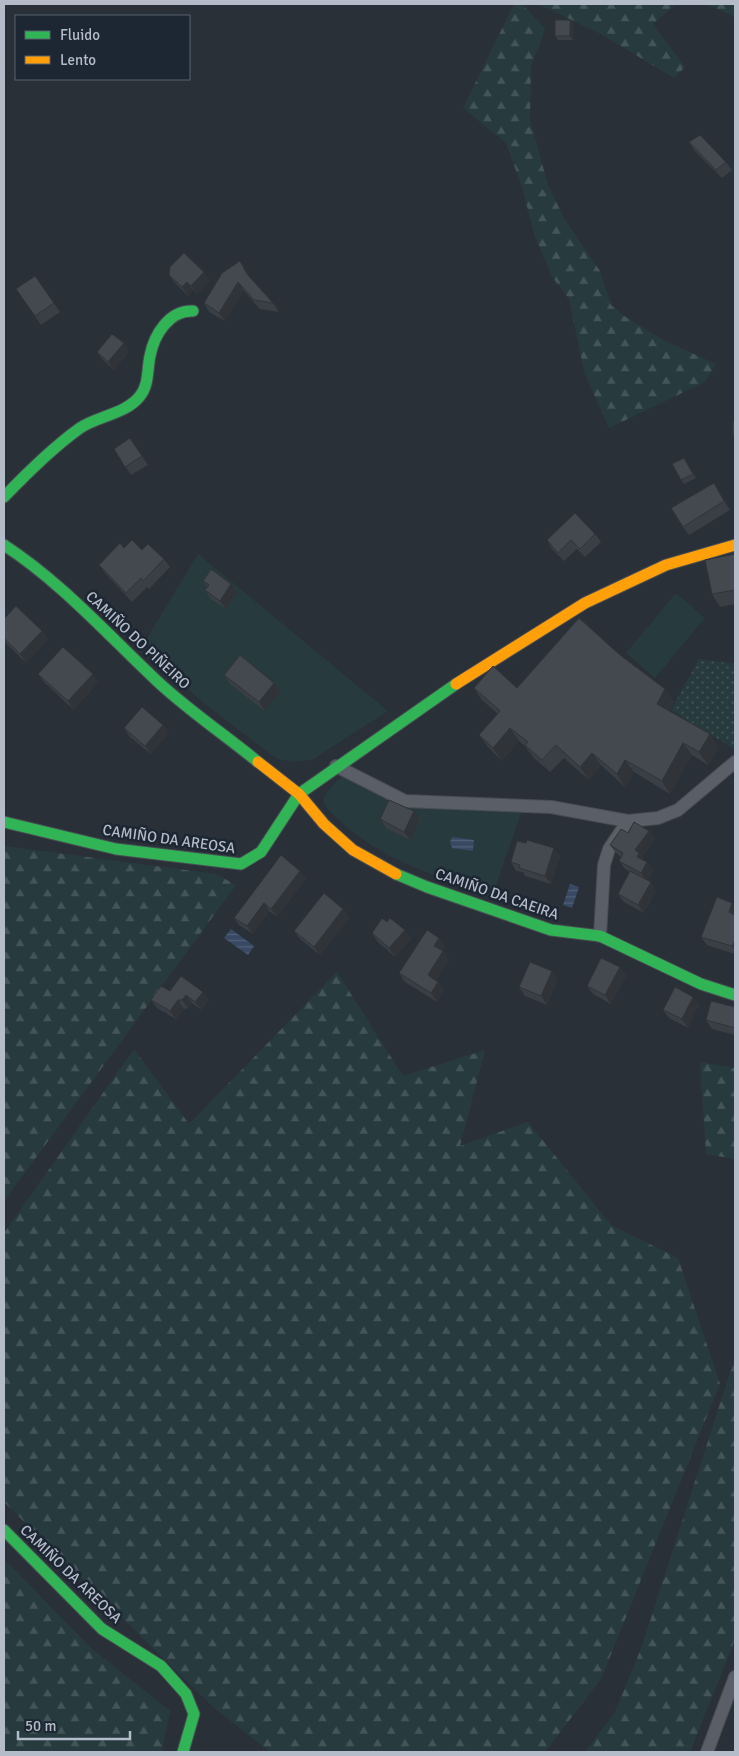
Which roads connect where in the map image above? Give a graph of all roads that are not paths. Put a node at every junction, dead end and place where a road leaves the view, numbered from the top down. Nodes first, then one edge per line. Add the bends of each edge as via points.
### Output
1 (193, 311) dead end
2 (4, 497) edge
3 (4, 545) edge
4 (735, 545) edge
5 (735, 762) edge
6 (336, 766) junction
7 (299, 794) junction
8 (628, 821) junction
9 (4, 822) edge
10 (600, 936) junction
11 (735, 994) edge
12 (4, 1530) edge
13 (735, 1677) edge
14 (183, 1752) edge
15 (707, 1752) edge

1 - 2 street via 171,316 155,340 140,396 127,407 94,420 45,456
3 - 7 street, CAMIÑO DO PIÑEIRO via 81,607 159,683
4 - 6 street, CAMIÑO DA AREOSA via 666,565 585,603 479,668
5 - 8 street via 678,810 658,818
6 - 7 street, CAMIÑO DA AREOSA
6 - 8 street via 406,801 551,806
7 - 9 street, CAMIÑO DA AREOSA via 261,852 241,864 116,849
7 - 10 street, CAMIÑO DA CAEIRA via 324,824 353,850 389,871 551,930
8 - 10 street via 609,849 604,865
10 - 11 street, CAMIÑO DA CAEIRA via 701,984
12 - 14 street, CAMIÑO DA AREOSA via 102,1629 161,1666 186,1694 194,1714
13 - 15 street

